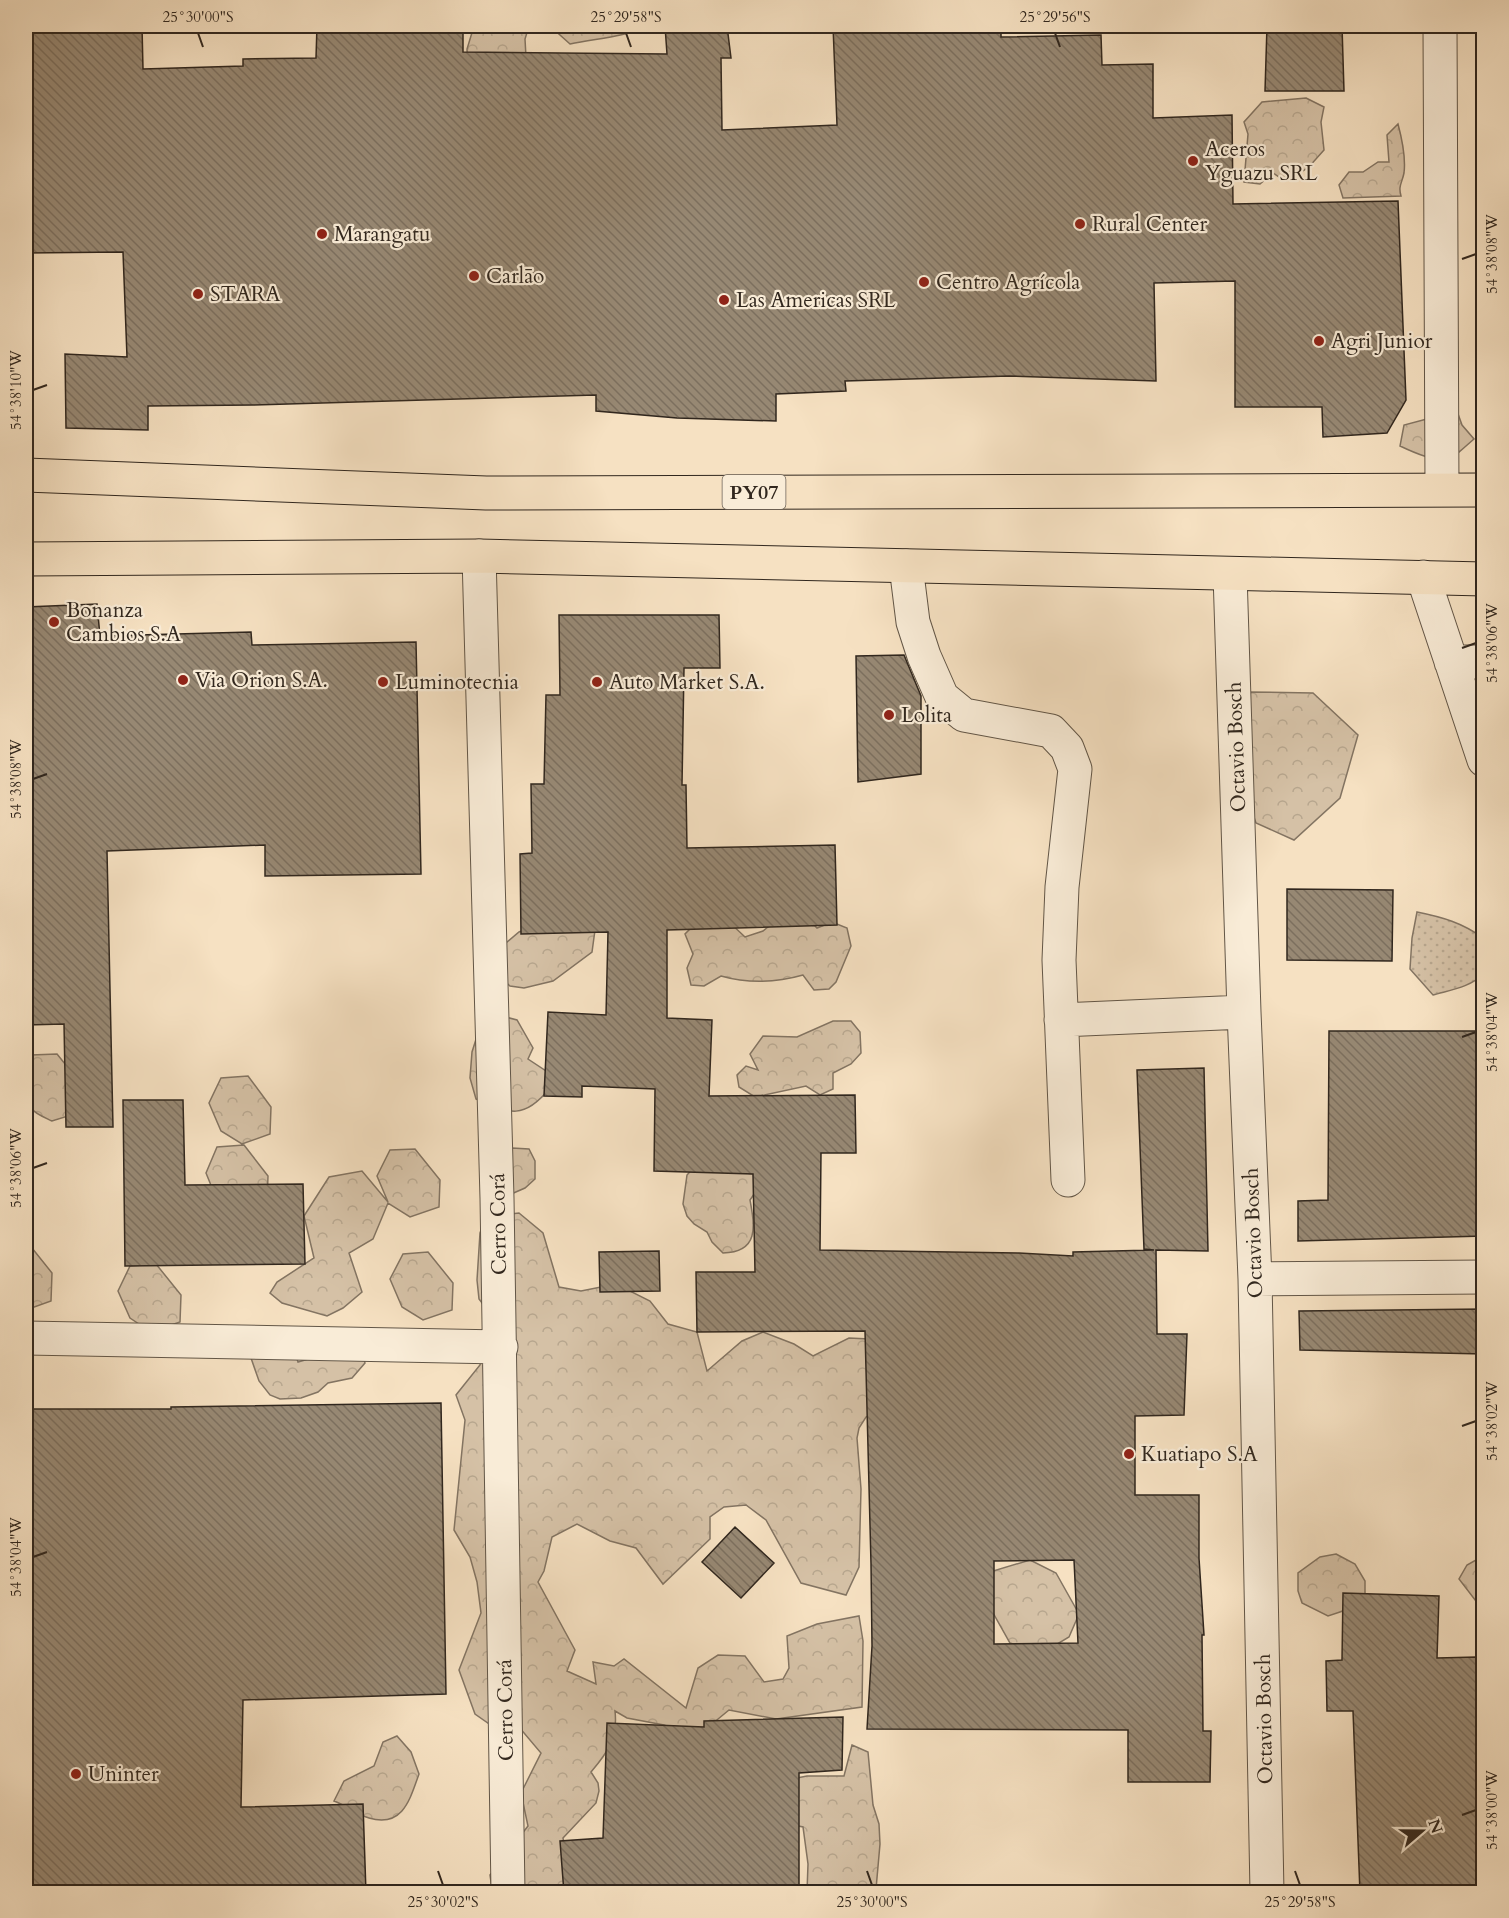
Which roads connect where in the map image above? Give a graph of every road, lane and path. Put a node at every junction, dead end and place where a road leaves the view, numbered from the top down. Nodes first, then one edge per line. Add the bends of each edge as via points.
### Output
1 (1440, 26) edge
2 (26, 475) edge
3 (1442, 489) junction
4 (1484, 490) edge
5 (479, 556) junction
6 (26, 559) edge
7 (906, 566) junction
8 (1230, 574) junction
9 (1423, 577) junction
10 (1484, 579) edge
11 (1451, 662) junction
12 (1484, 662) edge
13 (1484, 760) edge
14 (1244, 1012) junction
15 (1061, 1020) junction
16 (1068, 1180) dead end
17 (1484, 1277) edge
18 (1255, 1279) junction
19 (26, 1338) edge
20 (501, 1347) junction
21 (508, 1893) edge
22 (1267, 1893) edge

1 - 3 street
2 - 3 highway, PY07 via 486,493
3 - 4 highway, PY07
5 - 6 highway
5 - 7 highway
5 - 20 street, Cerro Corá
7 - 8 highway
7 - 15 street via 913,622 942,697 964,715 1051,731 1067,748 1074,770 1062,888
8 - 9 highway
8 - 14 street, Octavio Bosch
9 - 10 highway
9 - 11 street
11 - 12 street
11 - 13 street
14 - 15 street
14 - 18 street, Octavio Bosch
15 - 16 street
17 - 18 street
18 - 22 street, Octavio Bosch
19 - 20 street
20 - 21 street, Cerro Corá

